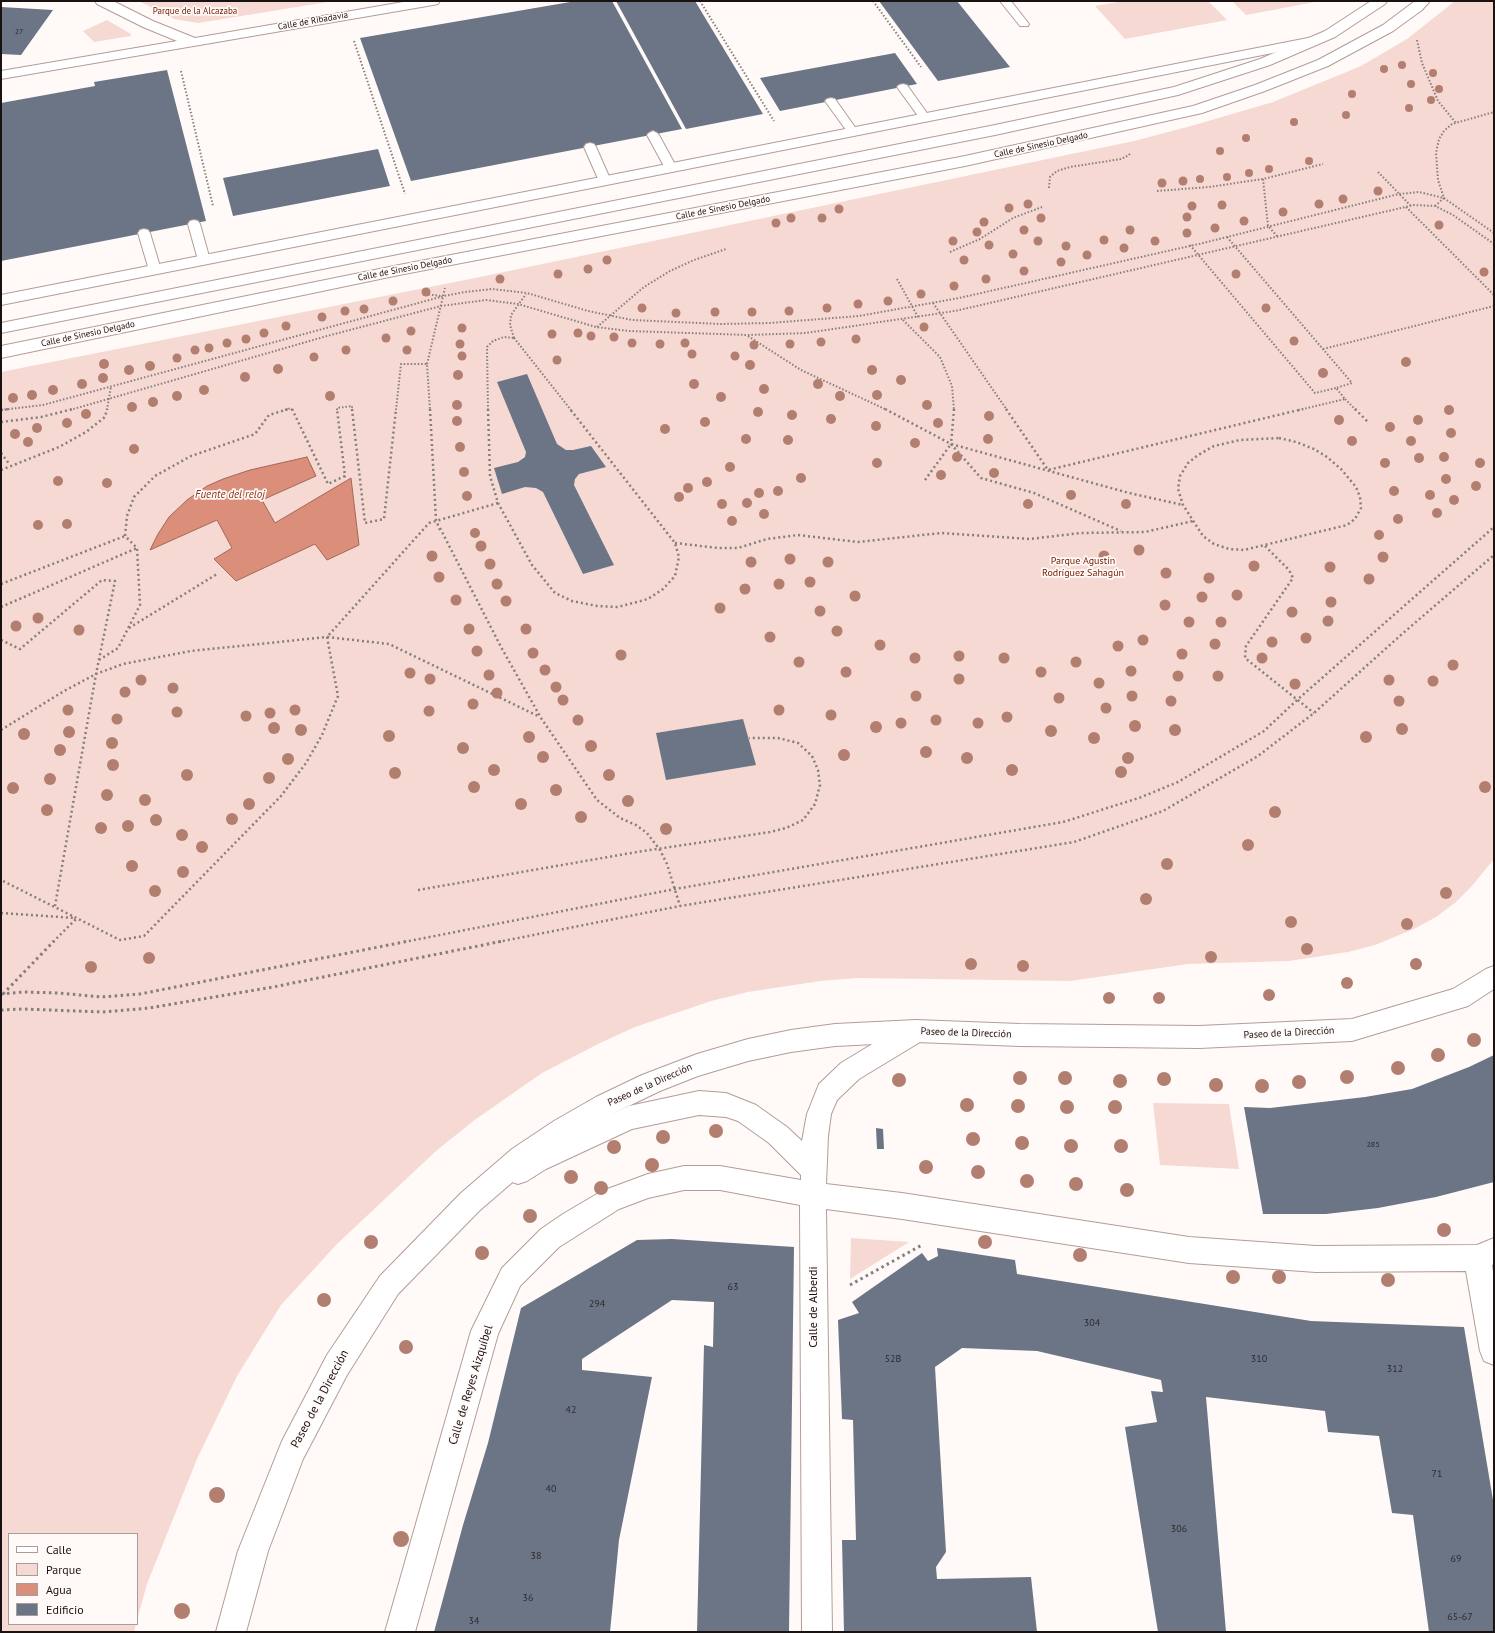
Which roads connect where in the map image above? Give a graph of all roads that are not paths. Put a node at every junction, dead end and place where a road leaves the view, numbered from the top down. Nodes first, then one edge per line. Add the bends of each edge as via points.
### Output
1 (102, 1) edge
2 (433, 1) edge
3 (1005, 1) edge
4 (1380, 1) edge
5 (1423, 1) edge
6 (1024, 24) dead end
7 (193, 42) junction
8 (1313, 42) junction
9 (1, 75) edge
10 (903, 87) dead end
11 (831, 101) dead end
12 (925, 118) junction
13 (853, 132) junction
14 (653, 135) dead end
15 (590, 147) dead end
16 (671, 168) junction
17 (605, 181) junction
18 (194, 224) dead end
19 (144, 233) dead end
20 (204, 260) junction
21 (155, 270) junction
22 (1, 300) edge
23 (1, 328) edge
24 (1, 352) edge
25 (1494, 976) edge
26 (916, 1032) junction
27 (813, 1182) junction
28 (470, 1202) junction
29 (1486, 1254) edge
30 (1494, 1351) edge
31 (231, 1632) edge
32 (400, 1632) edge
33 (817, 1632) edge

1 - 7 street via 148,24
2 - 7 street, Calle de Ribadavia
3 - 6 lane
4 - 8 street via 1330,34
5 - 24 street, Calle de Sinesio Delgado via 1388,28 1323,64 1197,110 966,161 400,270
7 - 9 street, Calle de Ribadavia
8 - 12 street
8 - 23 street via 1220,78 1134,101
10 - 12 lane
11 - 13 lane
12 - 13 street
13 - 16 street
14 - 16 lane
15 - 17 lane
16 - 17 street
17 - 20 street
18 - 20 lane
19 - 21 lane
20 - 21 street
21 - 22 street
25 - 26 street, Paseo de la Dirección via 1460,998 1352,1030 1199,1037
26 - 27 street, Calle de Alberdi via 850,1071 828,1092 819,1114 815,1136
26 - 28 street, Paseo de la Dirección via 835,1035 791,1041 697,1065 637,1089 563,1129 521,1158
27 - 28 street, Paseo de la Dirección via 778,1135 747,1112 726,1105 699,1103 629,1118 537,1160
27 - 29 street via 902,1206 1189,1250 1316,1259
27 - 32 street, Calle de Reyes Aizquíbel via 684,1178 648,1186 611,1200 550,1238 511,1277 485,1331
27 - 33 street, Calle de Alberdi
28 - 31 street, Paseo de la Dirección via 389,1285 337,1365 292,1451 271,1502 253,1551
29 - 30 street

